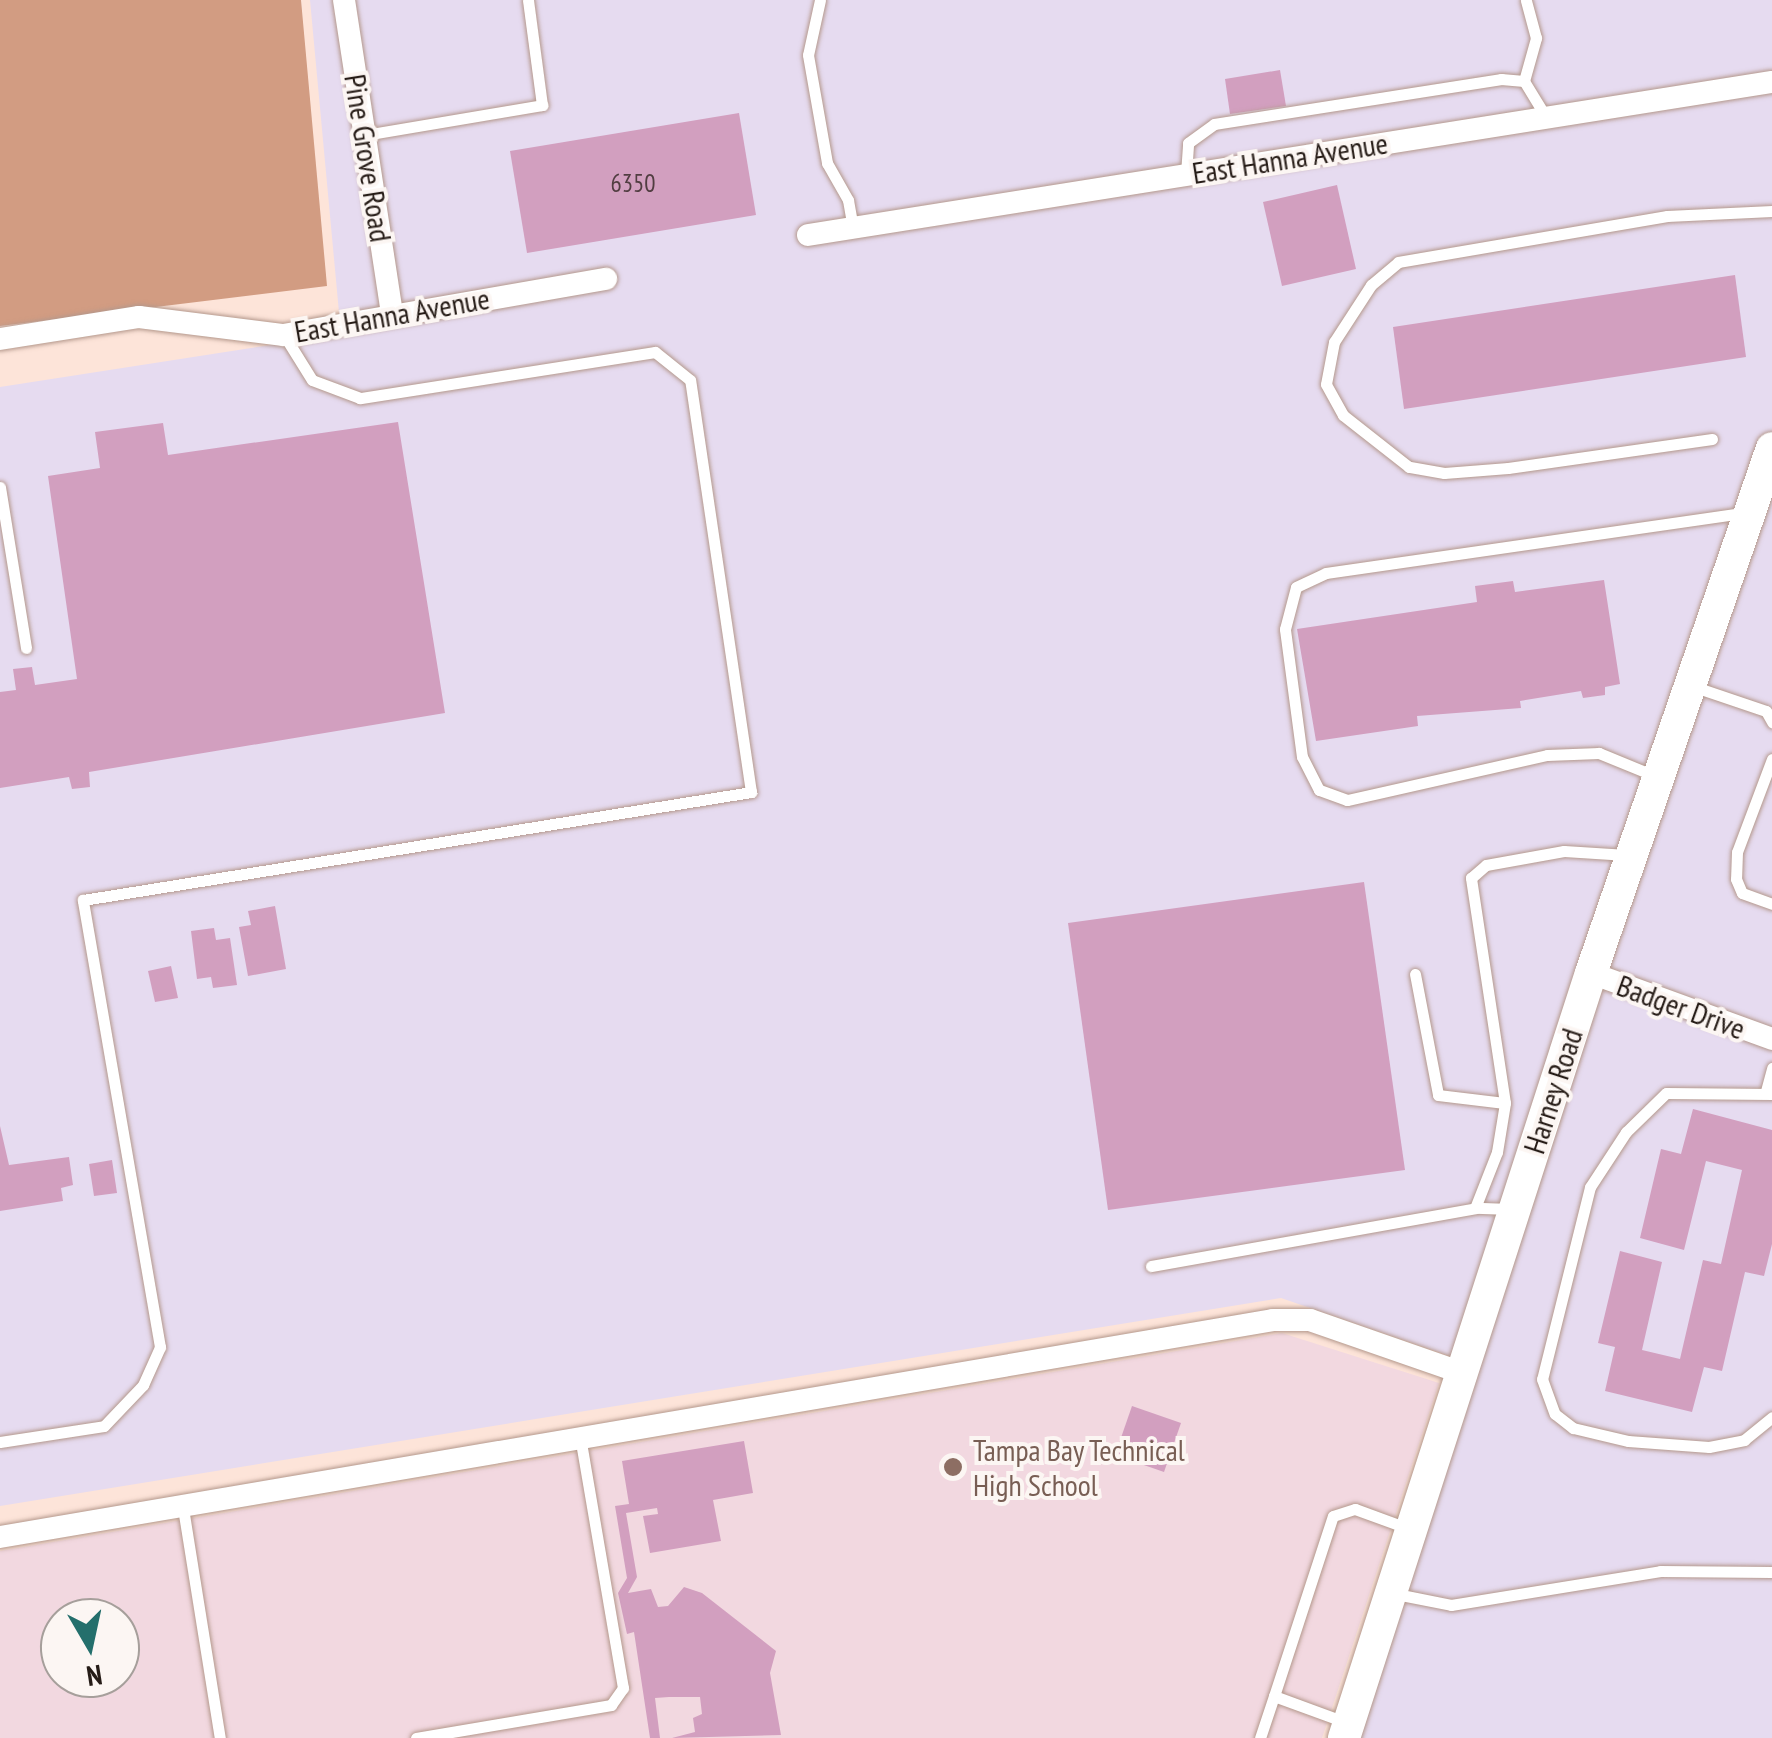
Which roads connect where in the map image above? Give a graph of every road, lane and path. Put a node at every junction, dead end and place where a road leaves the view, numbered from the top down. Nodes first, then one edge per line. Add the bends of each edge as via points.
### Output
1 (344, 0) edge
2 (528, 0) edge
3 (820, 0) edge
4 (1526, 0) edge
5 (1524, 82) junction
6 (1772, 82) edge
7 (1546, 117) junction
8 (365, 134) junction
9 (1186, 174) junction
10 (1772, 211) edge
11 (853, 228) junction
12 (808, 234) dead end
13 (606, 279) dead end
14 (392, 315) junction
15 (284, 335) junction
16 (0, 339) edge
17 (1712, 439) dead end
18 (1772, 448) edge
19 (0, 487) edge
20 (1750, 512) junction
21 (26, 648) dead end
22 (1690, 686) junction
23 (1770, 712) edge
24 (1772, 758) edge
25 (1658, 777) junction
26 (1631, 856) junction
27 (1772, 904) edge
28 (1591, 973) junction
29 (1415, 974) dead end
30 (1772, 1039) edge
31 (1772, 1068) edge
32 (1769, 1092) edge
33 (1505, 1103) junction
34 (1475, 1208) junction
35 (1514, 1210) junction
36 (1151, 1266) dead end
37 (1462, 1373) junction
38 (1772, 1417) edge
39 (0, 1442) edge
40 (581, 1442) junction
41 (183, 1508) junction
42 (1411, 1530) junction
43 (0, 1538) edge
44 (1772, 1572) edge
45 (1391, 1592) junction
46 (1274, 1696) junction
47 (1346, 1731) edge
48 (220, 1738) edge
49 (416, 1738) edge
50 (1260, 1738) edge

1 - 8 street, Pine Grove Road
2 - 8 lane via 542,104
3 - 11 lane via 808,55 827,163 848,200
4 - 5 lane via 1536,38
5 - 7 lane
5 - 9 lane via 1491,80 1198,131 1185,154
6 - 7 street, East Hanna Avenue
7 - 9 street, East Hanna Avenue
8 - 14 street, Pine Grove Road
9 - 11 street, East Hanna Avenue
10 - 17 lane via 1667,216 1398,262 1371,284 1334,342 1326,384 1342,415 1409,467 1444,473 1508,468
11 - 12 street, East Hanna Avenue
13 - 14 street, East Hanna Avenue
14 - 15 street, East Hanna Avenue
15 - 16 street, East Hanna Avenue via 139,317
15 - 39 lane via 312,380 360,398 655,352 690,380 751,792 83,900 160,1348 143,1385 104,1426
18 - 20 street, Harney Road
19 - 21 lane
20 - 22 street, Harney Road
20 - 25 lane via 1326,573 1296,587 1285,630 1302,757 1319,790 1347,800 1547,755 1599,752
22 - 23 lane
22 - 25 street, Harney Road
24 - 27 lane via 1737,852 1736,879 1742,893
25 - 26 street, Harney Road
26 - 28 street, Harney Road
26 - 33 lane via 1564,851 1486,865 1470,878
28 - 30 street, Badger Drive
28 - 35 street, Harney Road
29 - 33 lane via 1438,1095
31 - 32 lane
32 - 38 lane via 1666,1093 1626,1132 1590,1187 1542,1380 1555,1414 1573,1428 1628,1441 1709,1447 1744,1440
33 - 34 lane via 1497,1152
34 - 35 lane
34 - 36 lane
35 - 37 street, Harney Road
37 - 40 street via 1310,1320 1272,1320
37 - 42 street, Harney Road
40 - 41 street
40 - 49 lane via 623,1688 610,1705
41 - 43 street
41 - 48 lane
42 - 45 street, Harney Road
42 - 46 lane via 1355,1509 1333,1516
44 - 45 lane via 1660,1571 1451,1605
45 - 47 street, Harney Road
46 - 47 lane
46 - 50 lane

